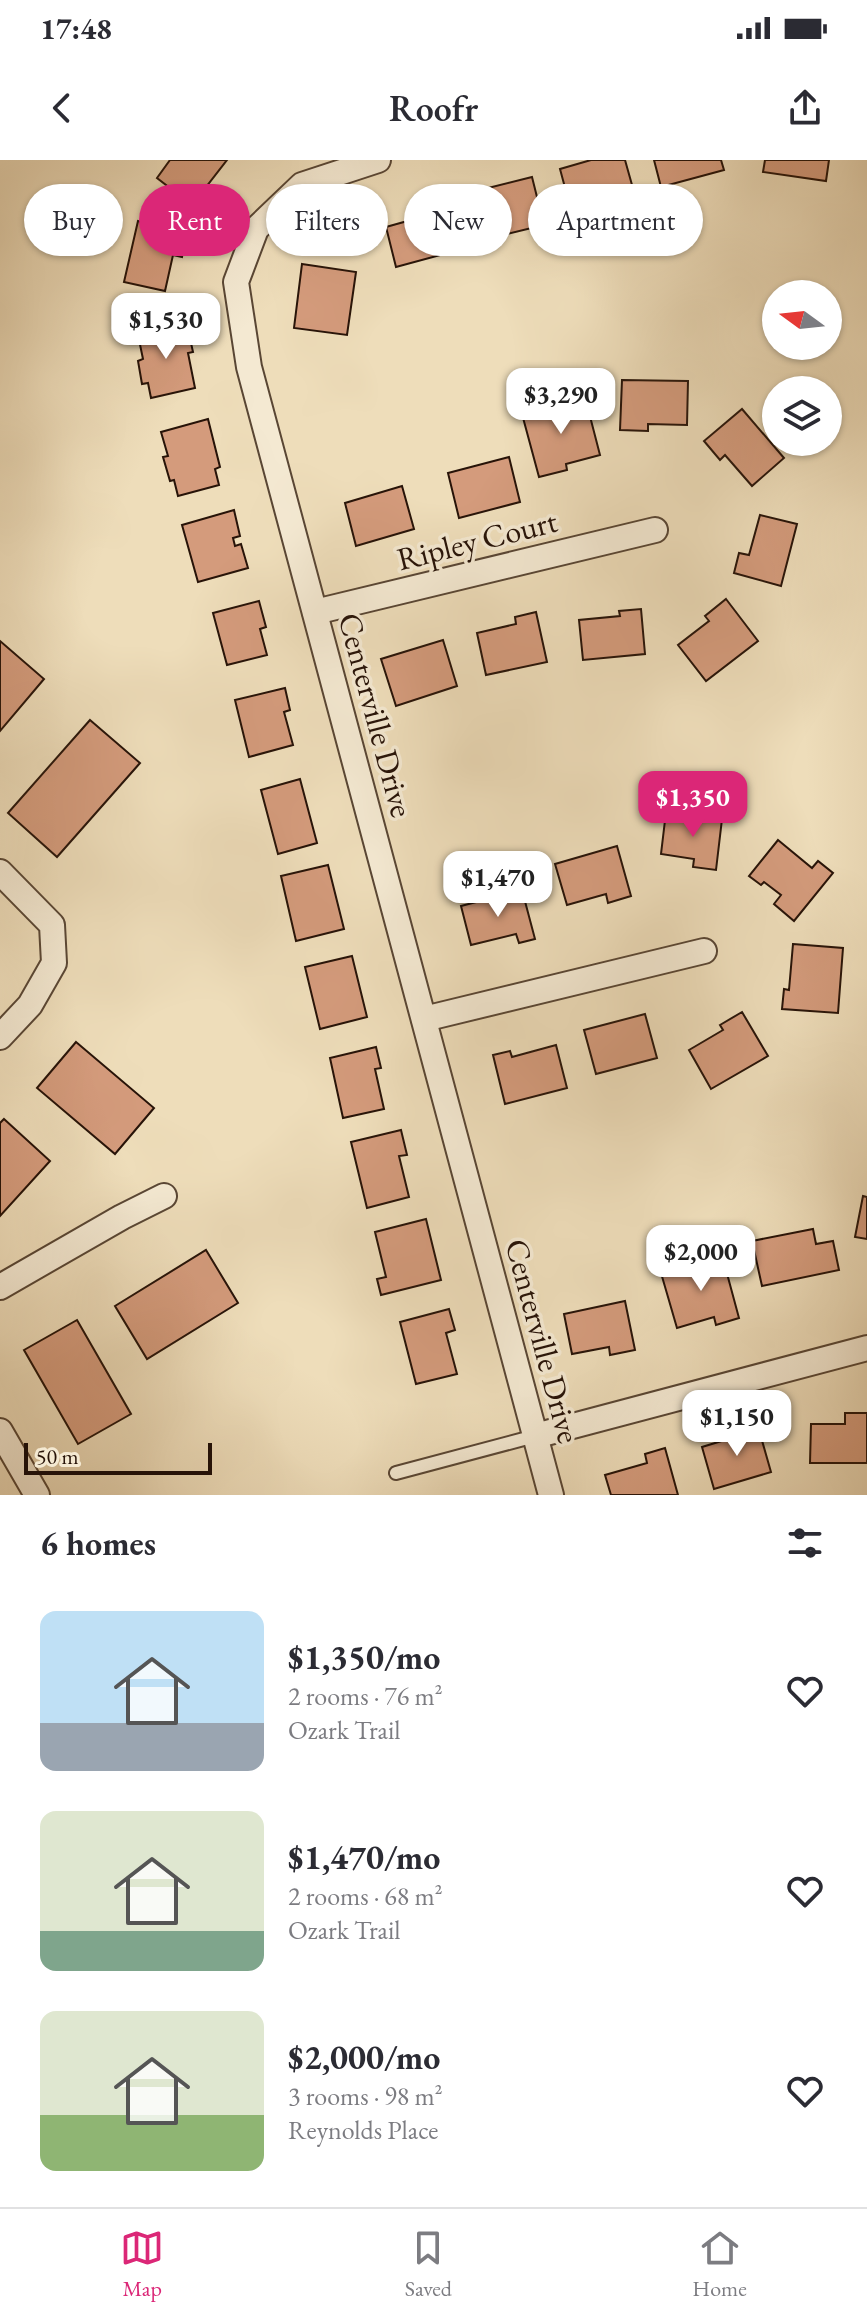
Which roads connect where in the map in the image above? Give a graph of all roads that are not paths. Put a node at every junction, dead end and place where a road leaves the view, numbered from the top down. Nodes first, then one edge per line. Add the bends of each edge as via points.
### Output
1 (378, 160) edge
2 (655, 530) dead end
3 (315, 612) junction
4 (0, 872) edge
5 (704, 951) dead end
6 (424, 1019) junction
7 (0, 1037) edge
8 (164, 1196) dead end
9 (0, 1287) edge
10 (867, 1348) edge
11 (0, 1431) edge
12 (535, 1436) junction
13 (8, 1462) edge
14 (396, 1473) dead end
15 (37, 1495) edge
16 (551, 1495) edge

1 - 3 street, Centerville Drive via 302,185 256,229 236,282 249,367
2 - 3 street, Ripley Court
3 - 6 street, Centerville Drive
4 - 7 street via 52,925 54,963 30,1005
5 - 6 street
6 - 12 street, Centerville Drive
8 - 9 street
10 - 12 street
11 - 13 street
12 - 14 lane
12 - 16 street, Centerville Drive
13 - 15 street

